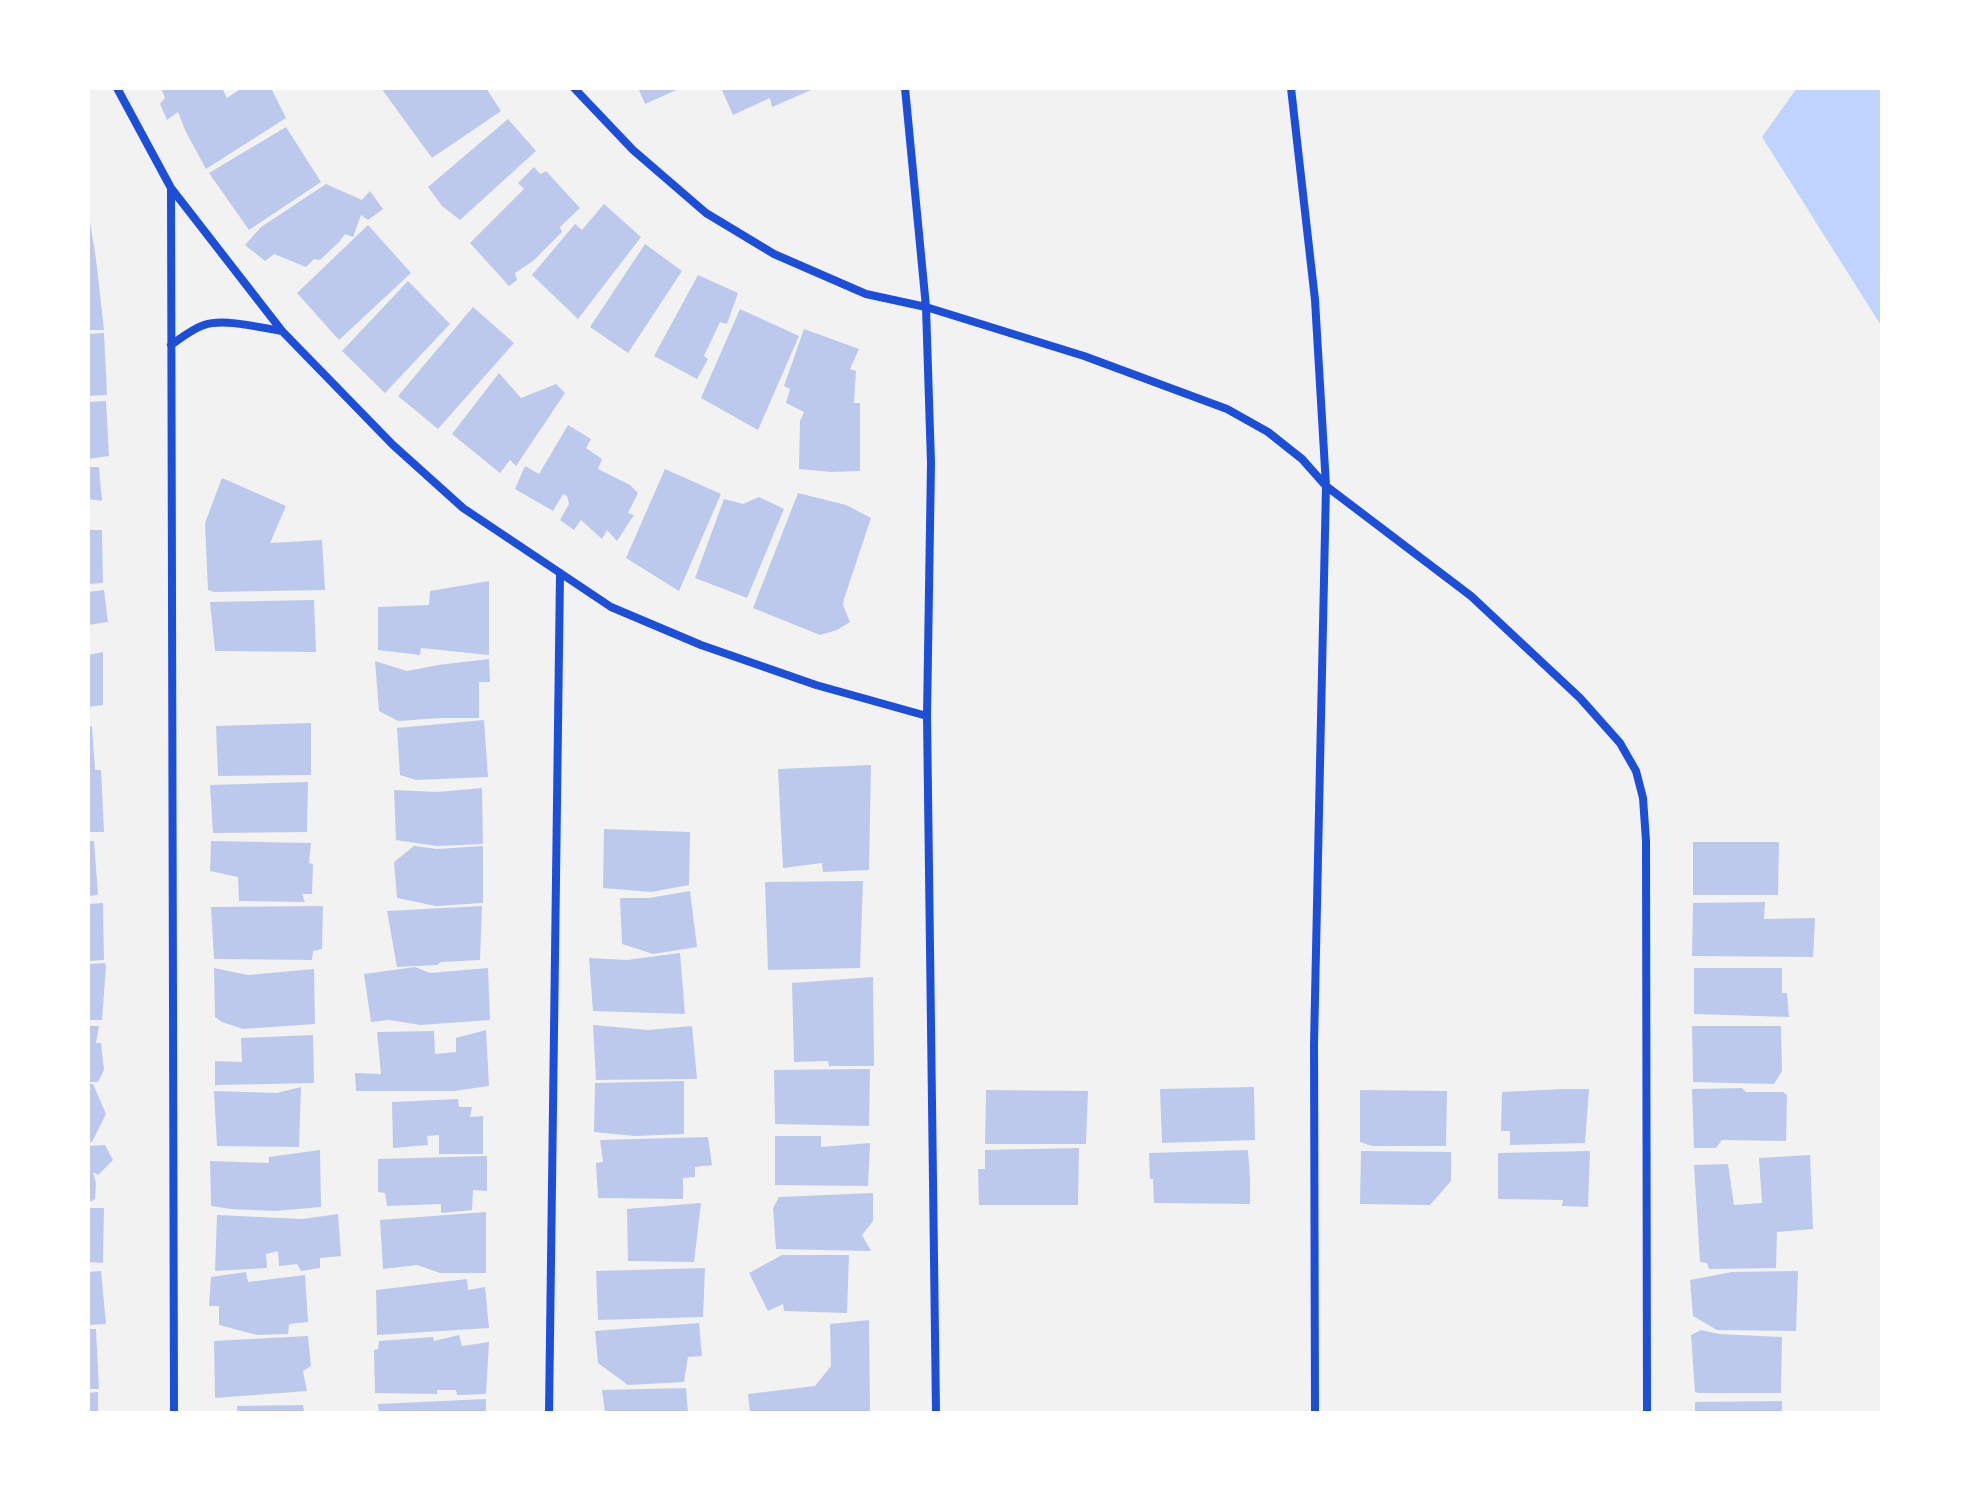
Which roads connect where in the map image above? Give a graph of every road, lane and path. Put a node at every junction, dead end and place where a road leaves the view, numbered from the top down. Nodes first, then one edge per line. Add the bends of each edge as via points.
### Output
1 (117, 88) edge
2 (574, 88) edge
3 (905, 88) edge
4 (1291, 88) edge
5 (171, 188) junction
6 (926, 307) junction
7 (282, 331) junction
8 (171, 345) junction
9 (1326, 486) junction
10 (560, 573) junction
11 (927, 716) junction
12 (174, 1413) edge
13 (549, 1413) edge
14 (936, 1413) edge
15 (1315, 1413) edge
16 (1647, 1413) edge

1 - 5 street
2 - 6 street via 633,150 706,213 774,254 866,294
3 - 6 street
4 - 9 street via 1315,300
5 - 7 street
5 - 8 street
6 - 9 street via 1084,356 1227,409 1268,432
6 - 11 street via 931,463
7 - 8 street via 207,324
7 - 10 street via 463,508
8 - 12 street
9 - 15 street via 1314,1044
9 - 16 street via 1471,596 1580,698 1620,743 1636,771 1646,841
10 - 11 street via 611,607 701,645
10 - 13 street
11 - 14 street

